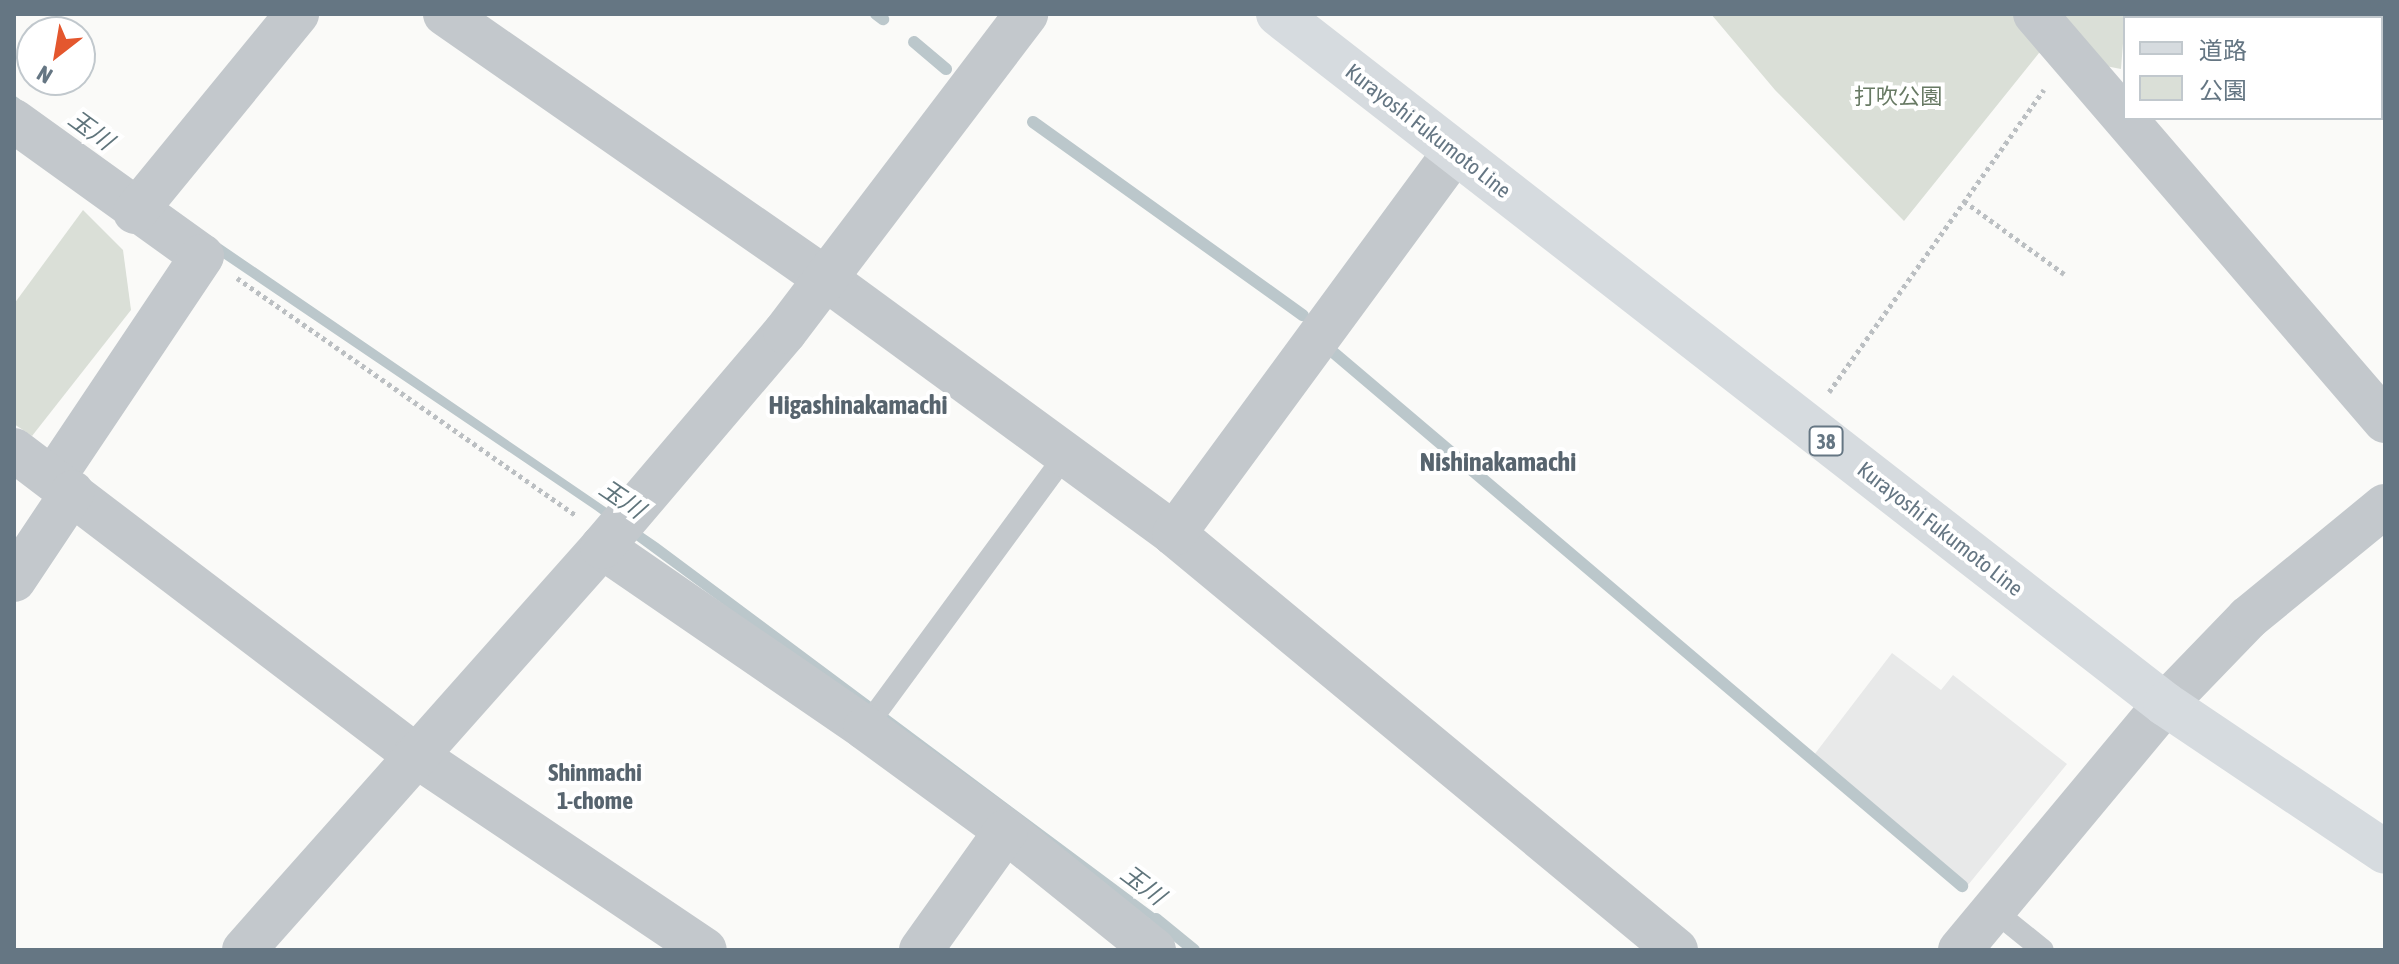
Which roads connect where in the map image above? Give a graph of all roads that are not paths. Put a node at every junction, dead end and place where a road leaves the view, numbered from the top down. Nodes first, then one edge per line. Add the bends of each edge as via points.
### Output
1 (297, 14) edge
2 (445, 14) edge
3 (1026, 14) edge
4 (1278, 14) edge
5 (2035, 14) edge
6 (2123, 116) edge
7 (2126, 120) edge
8 (14, 121) edge
9 (1455, 152) junction
10 (135, 212) junction
11 (826, 279) junction
12 (2385, 421) edge
13 (14, 450) edge
14 (1066, 454) junction
15 (63, 485) junction
16 (2385, 506) edge
17 (1174, 534) junction
18 (602, 547) junction
19 (14, 580) edge
20 (2165, 704) junction
21 (865, 728) junction
22 (415, 755) junction
23 (1006, 831) junction
24 (2385, 852) edge
25 (1992, 909) junction
26 (244, 950) edge
27 (705, 950) edge
28 (921, 950) edge
29 (1154, 950) edge
30 (1676, 950) edge
31 (1960, 950) edge
32 (2043, 950) edge

1 - 10 street
2 - 11 street
3 - 11 street
4 - 9 main road, Kurayoshi Fukumoto Line / 38
5 - 6 street
7 - 12 street
8 - 10 street
9 - 17 street
9 - 20 main road, Kurayoshi Fukumoto Line / 38
10 - 15 street via 202,256
11 - 14 street
11 - 18 street
13 - 15 street
14 - 17 street
14 - 21 lane
15 - 19 street
15 - 22 street
16 - 20 street via 2248,618
17 - 30 street
18 - 21 street
18 - 22 street
20 - 24 main road, Kurayoshi Fukumoto Line / 38
20 - 25 street
21 - 23 street
22 - 26 street
22 - 27 street
23 - 28 street
23 - 29 street
25 - 31 street
25 - 32 lane

